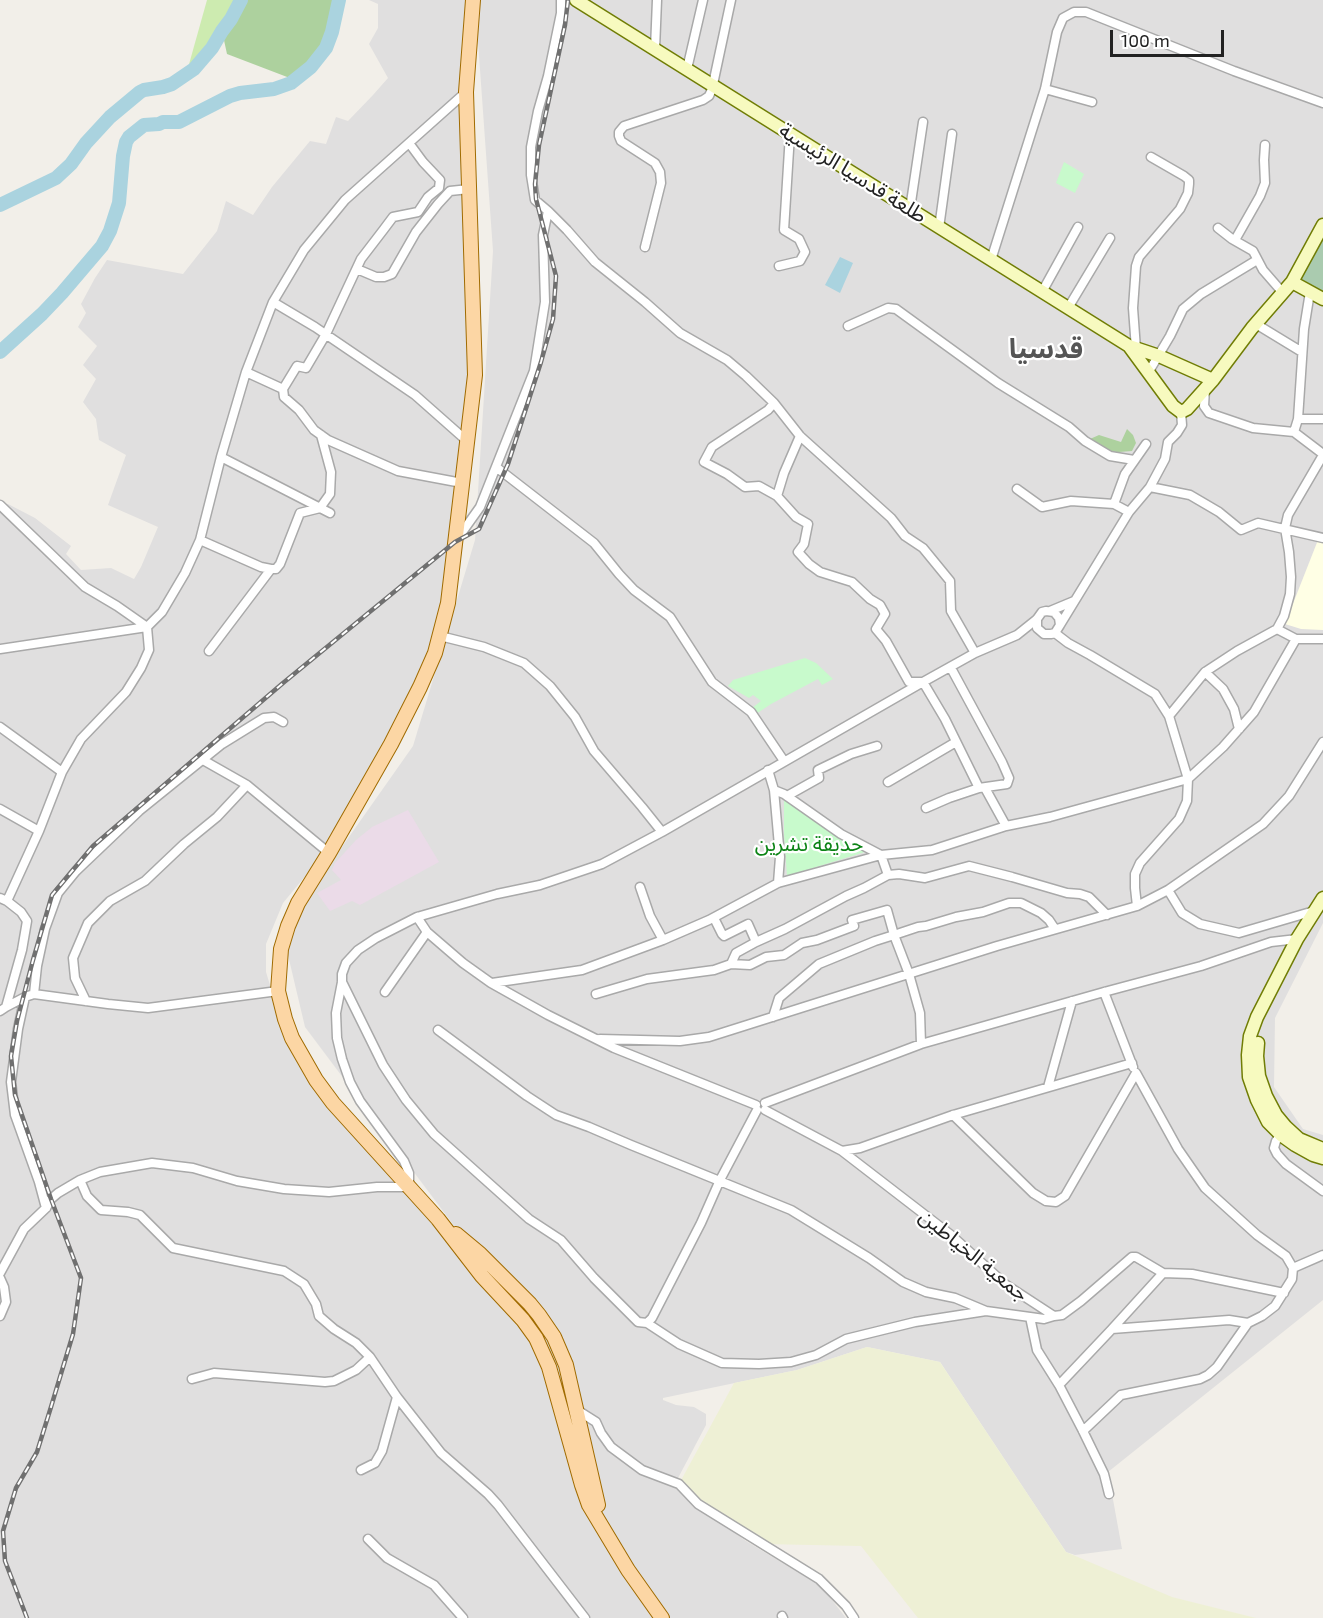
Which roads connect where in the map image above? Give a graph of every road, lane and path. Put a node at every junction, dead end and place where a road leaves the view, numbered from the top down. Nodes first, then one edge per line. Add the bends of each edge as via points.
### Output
1 (472, 0) edge
2 (561, 0) edge
3 (576, 0) edge
4 (657, 0) edge
5 (703, 0) edge
6 (731, 0) edge
7 (655, 49) junction
8 (687, 69) junction
9 (712, 85) junction
10 (1046, 89) junction
11 (466, 92) junction
12 (1092, 102) dead end
13 (1323, 102) edge
14 (923, 122) dead end
15 (790, 134) junction
16 (952, 134) dead end
17 (409, 143) junction
18 (1265, 145) dead end
19 (1150, 157) dead end
20 (469, 189) junction
21 (910, 209) junction
22 (548, 211) junction
23 (1323, 225) edge
24 (1078, 226) dead end
25 (939, 228) junction
26 (1218, 228) dead end
27 (1110, 238) dead end
28 (1235, 240) junction
29 (645, 247) dead end
30 (991, 260) junction
31 (1257, 260) junction
32 (779, 266) dead end
33 (357, 268) junction
34 (1292, 282) junction
35 (1042, 292) junction
36 (1310, 292) junction
37 (1283, 293) junction
38 (1323, 299) edge
39 (273, 302) junction
40 (1068, 308) junction
41 (1256, 324) junction
42 (848, 326) dead end
43 (326, 334) junction
44 (1133, 347) junction
45 (1302, 352) junction
46 (1159, 356) junction
47 (246, 372) junction
48 (1148, 373) junction
49 (1209, 385) junction
50 (283, 389) junction
51 (774, 403) junction
52 (1181, 412) junction
53 (1298, 419) junction
54 (1323, 419) edge
55 (1294, 432) junction
56 (321, 435) junction
57 (800, 436) junction
58 (467, 441) junction
59 (1146, 444) dead end
60 (1323, 454) edge
61 (221, 457) junction
62 (1134, 460) junction
63 (496, 467) junction
64 (462, 483) junction
65 (1150, 487) junction
66 (1017, 489) dead end
67 (777, 496) junction
68 (1114, 504) junction
69 (0, 505) edge
70 (320, 508) junction
71 (1129, 512) junction
72 (330, 513) dead end
73 (1285, 528) junction
74 (1323, 538) edge
75 (200, 540) junction
76 (455, 542) junction
77 (271, 569) junction
78 (1075, 600) junction
79 (1050, 611) junction
80 (1037, 619) junction
81 (147, 627) junction
82 (1057, 629) junction
83 (1277, 630) junction
84 (1044, 634) junction
85 (1017, 635) junction
86 (440, 636) junction
87 (1296, 639) junction
88 (1323, 639) edge
89 (0, 649) edge
90 (209, 651) dead end
91 (975, 653) junction
92 (951, 668) junction
93 (1205, 672) junction
94 (923, 682) junction
95 (1169, 717) junction
96 (283, 722) dead end
97 (0, 727) edge
98 (1239, 729) junction
99 (956, 742) junction
100 (1323, 742) edge
101 (878, 746) dead end
102 (203, 760) junction
103 (784, 761) junction
104 (768, 770) junction
105 (62, 772) junction
106 (1188, 779) junction
107 (888, 782) dead end
108 (247, 785) junction
109 (982, 788) junction
110 (774, 790) junction
111 (786, 796) junction
112 (926, 808) dead end
113 (0, 809) edge
114 (1006, 826) junction
115 (39, 831) junction
116 (662, 832) junction
117 (329, 853) junction
118 (881, 855) junction
119 (888, 875) junction
120 (778, 883) junction
121 (640, 887) dead end
122 (1168, 890) junction
123 (1323, 898) edge
124 (4, 900) edge
125 (1137, 906) junction
126 (1314, 911) junction
127 (1107, 915) junction
128 (417, 917) junction
129 (714, 918) junction
130 (1055, 929) junction
131 (427, 932) junction
132 (894, 935) junction
133 (1298, 939) junction
134 (663, 940) junction
135 (756, 942) junction
136 (731, 964) junction
137 (909, 974) junction
138 (1276, 981) junction
139 (342, 982) junction
140 (491, 983) junction
141 (278, 991) junction
142 (1104, 992) junction
143 (385, 993) dead end
144 (34, 994) junction
145 (596, 994) dead end
146 (25, 997) junction
147 (86, 1000) junction
148 (1072, 1001) junction
149 (3, 1009) edge
150 (773, 1017) junction
151 (438, 1030) dead end
152 (597, 1038) junction
153 (921, 1044) junction
154 (1132, 1063) junction
155 (1136, 1072) junction
156 (1048, 1087) junction
157 (761, 1107) junction
158 (953, 1115) junction
159 (1281, 1135) junction
160 (1323, 1149) edge
161 (842, 1151) junction
162 (1323, 1158) edge
163 (80, 1180) junction
164 (720, 1180) junction
165 (408, 1187) junction
166 (1323, 1191) edge
167 (46, 1208) junction
168 (438, 1219) junction
169 (1323, 1255) edge
170 (1293, 1268) junction
171 (0, 1273) edge
172 (1163, 1273) junction
173 (0, 1278) edge
174 (1284, 1293) junction
175 (986, 1311) junction
176 (0, 1316) edge
177 (1054, 1316) junction
178 (1030, 1317) junction
179 (647, 1323) junction
180 (1248, 1323) junction
181 (1112, 1329) junction
182 (370, 1357) junction
183 (192, 1379) dead end
184 (1059, 1385) junction
185 (398, 1397) junction
186 (577, 1410) junction
187 (1083, 1431) junction
188 (361, 1470) dead end
189 (1109, 1494) dead end
190 (368, 1539) dead end
191 (609, 1539) junction
192 (463, 1618) edge
193 (585, 1618) edge
194 (662, 1618) edge
195 (854, 1618) edge

1 - 11 main road
2 - 22 street via 531,147 535,200
3 - 7 main road, طلعة قدسيا الرئيسية
4 - 7 street
5 - 8 street
6 - 9 street
7 - 8 main road, طلعة قدسيا الرئيسية
8 - 9 main road, طلعة قدسيا الرئيسية
9 - 15 main road, طلعة قدسيا الرئيسية
9 - 29 street via 711,93 703,100 624,126 620,132 621,141 655,163 660,172 661,183
10 - 12 street
10 - 13 street via 1063,18 1074,12 1086,12
10 - 30 street
11 - 17 street
11 - 20 main road
14 - 21 street
15 - 21 main road, طلعة قدسيا الرئيسية
15 - 32 street via 784,230 799,238 805,252 800,261
16 - 25 street
17 - 33 street via 440,180 439,188 418,212 393,217
17 - 39 street via 345,200 304,250
18 - 28 street via 1265,183
19 - 44 street via 1184,176 1189,184 1180,209 1139,256
20 - 33 street via 450,191 438,204 416,232 392,274 376,277
20 - 58 main road via 475,375
21 - 25 main road, طلعة قدسيا الرئيسية
22 - 51 street via 595,262 680,333 726,360
22 - 63 street via 543,235 545,302 534,371
23 - 34 main road
24 - 35 street
25 - 30 main road, طلعة قدسيا الرئيسية
26 - 28 street
27 - 40 street
28 - 31 street via 1253,251
30 - 35 main road, طلعة قدسيا الرئيسية
31 - 37 street
31 - 46 street via 1183,309
33 - 43 street
34 - 36 main road
34 - 37 main road
35 - 40 main road, طلعة قدسيا الرئيسية
36 - 38 main road
36 - 45 street
37 - 41 main road
39 - 43 street
39 - 47 street
40 - 44 main road, طلعة قدسيا الرئيسية
41 - 45 street
41 - 49 main road
42 - 62 street via 888,308 896,309 1085,441 1110,456
43 - 50 street via 306,368 297,366
43 - 58 street via 415,394
44 - 46 main road, طلعة قدسيا الرئيسية
44 - 48 main road, طلعة قدسيا الرئيسية
45 - 53 street
46 - 48 street
46 - 49 main road, طلعة قدسيا الرئيسية
47 - 50 street
47 - 61 street
48 - 52 main road, طلعة قدسيا الرئيسية
49 - 52 main road
49 - 55 street via 1204,406 1209,413 1253,428
50 - 56 street via 284,397
51 - 57 street
51 - 67 street via 711,447 704,462 745,487 759,486
52 - 65 street via 1182,425 1168,442 1165,459
53 - 54 street
53 - 55 street
55 - 60 street
56 - 64 street via 398,471
56 - 70 street via 331,472 330,494
57 - 67 street
57 - 91 street via 891,518 905,536 923,548 950,581 951,611
58 - 64 main road
59 - 62 street
60 - 73 street via 1288,515
61 - 70 street
61 - 75 street
62 - 68 street
63 - 76 street via 480,507
63 - 103 street via 594,543 634,590 670,617 712,682 751,712
64 - 76 main road
65 - 71 street
65 - 73 street via 1190,495 1241,530 1258,523
66 - 68 street via 1042,507 1071,501
67 - 94 street via 808,524 798,552 820,572 852,582 880,604 885,614 876,629 909,682
68 - 71 street
69 - 81 street via 85,587
70 - 72 street
70 - 77 street via 300,513 280,564
71 - 78 street
73 - 74 street
73 - 83 street via 1290,594
75 - 77 street
75 - 81 street via 162,612
76 - 86 main road
77 - 90 street
78 - 79 street
78 - 82 street
79 - 80 street via 1042,612
79 - 82 street via 1060,621
80 - 84 street via 1037,628
80 - 85 street
81 - 89 street
81 - 105 street via 149,650 141,668 126,692 81,739
82 - 84 street
82 - 95 street via 1068,644 1155,694
83 - 87 street
83 - 93 street
84 - 85 street
85 - 91 street
86 - 116 street via 524,663 550,686 575,717 594,751
86 - 117 main road via 396,734
87 - 88 street
87 - 98 street via 1261,701
91 - 92 street
92 - 94 street
92 - 109 street via 1009,778 1007,784
93 - 95 street
93 - 98 street via 1223,688
94 - 99 street
94 - 103 street
95 - 106 street
96 - 102 street via 274,717 264,718
97 - 105 street
98 - 106 street
99 - 107 street
99 - 109 street
100 - 122 street via 1289,796 1263,824
101 - 111 street via 818,770 819,778
102 - 108 street
102 - 144 street via 139,811 58,893 45,929
103 - 104 street
104 - 110 street
104 - 116 street
105 - 115 street
106 - 114 street
106 - 125 street via 1187,801 1179,819 1135,874
108 - 117 street
108 - 147 street via 145,881 110,901 88,923 73,958 75,978
109 - 112 street
109 - 114 street
110 - 111 street
110 - 120 street via 780,857
111 - 118 street via 841,834
113 - 115 street
114 - 118 street via 932,850
115 - 124 street
116 - 128 street via 602,864 540,885
117 - 141 main road via 288,926 281,950
118 - 119 street
118 - 120 street
119 - 127 street via 926,879 969,866 1089,897
119 - 135 street
120 - 129 street
121 - 134 street
122 - 125 street
122 - 126 street via 1182,913 1200,924 1239,933
123 - 126 main road
124 - 149 street via 27,921
125 - 127 street
126 - 133 main road
127 - 130 street
128 - 131 street, جمعية الخياطين
128 - 139 street via 358,950 346,963
129 - 134 street
129 - 135 street via 724,936 748,924
130 - 132 street via 1041,913 1021,903 1009,903
130 - 137 street
131 - 140 street, جمعية الخياطين
131 - 143 street
132 - 136 street via 886,910 852,920 854,926 802,943 784,955 766,957 750,965
132 - 137 street
132 - 150 street via 819,964 779,998
133 - 138 main road
133 - 142 street via 1271,942
134 - 140 street via 582,970
135 - 136 street via 736,953
136 - 145 street via 647,979
137 - 150 street
137 - 153 street via 920,1013
138 - 159 main road via 1257,1017 1248,1055 1249,1077 1257,1100 1268,1122
138 - 160 main road via 1258,1039 1259,1076 1275,1115 1299,1139
139 - 165 street via 336,1013 342,1059 360,1101 404,1161 409,1173
139 - 179 street via 383,1065 434,1134 529,1219 561,1240 631,1317
140 - 152 street, جمعية الخياطين
141 - 147 street via 148,1008
141 - 165 main road via 292,1038 316,1080
142 - 148 street
142 - 154 street
144 - 146 street
144 - 147 street
146 - 149 street
146 - 167 street via 10,1082 15,1115
148 - 153 street
148 - 156 street
150 - 152 street via 709,1037 680,1041
151 - 164 street via 556,1115
152 - 157 street, جمعية الخياطين
153 - 157 street
154 - 155 street
154 - 156 street
155 - 158 street via 1065,1196 1056,1202 1033,1193
155 - 170 street via 1178,1149 1205,1188 1286,1256
156 - 158 street
157 - 161 street, جمعية الخياطين
157 - 164 street
158 - 161 street
159 - 162 main road
159 - 166 street via 1274,1148 1277,1154
161 - 177 street, جمعية الخياطين via 951,1235 1005,1284
163 - 165 street via 100,1172 152,1163 193,1168 284,1189 329,1192
163 - 167 street via 58,1192
163 - 182 street via 87,1196 101,1210 140,1215 173,1248 284,1271 304,1284 319,1316
164 - 175 street via 791,1209 903,1282
164 - 179 street via 696,1234
165 - 168 main road
167 - 171 street via 24,1229
168 - 186 main road via 480,1254 547,1326 566,1365
168 - 191 main road via 541,1347 582,1485
169 - 170 street
170 - 174 street
172 - 174 street via 1192,1274
172 - 177 street via 1132,1257 1081,1301 1062,1315
172 - 181 street
173 - 176 street via 6,1302
174 - 180 street via 1275,1306
175 - 178 street
175 - 179 street via 915,1322 846,1339 816,1355 791,1362 759,1364 722,1363 679,1344
177 - 178 street
178 - 184 street via 1037,1350
180 - 181 street via 1229,1320
180 - 187 street via 1208,1375 1121,1395
181 - 184 street
182 - 183 street via 356,1370 334,1381 214,1373
182 - 185 street
184 - 187 street
185 - 188 street via 382,1451 375,1463
185 - 193 street via 441,1453 498,1505
186 - 191 main road via 593,1489
186 - 195 street via 597,1422 611,1447 642,1470 679,1484 698,1504 819,1579
187 - 189 street via 1104,1474
190 - 192 street via 387,1558 434,1585
191 - 194 main road

